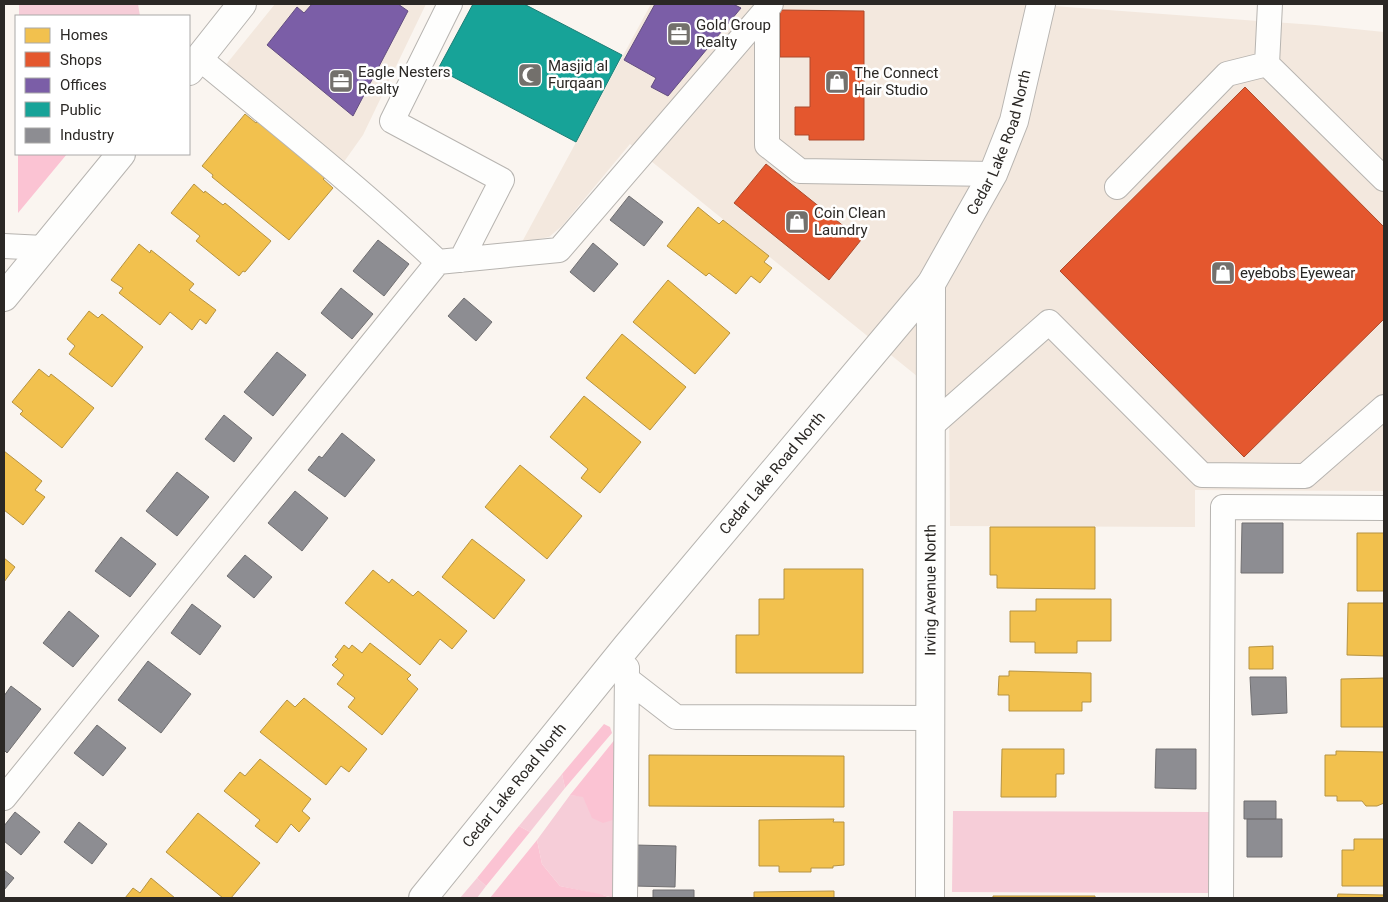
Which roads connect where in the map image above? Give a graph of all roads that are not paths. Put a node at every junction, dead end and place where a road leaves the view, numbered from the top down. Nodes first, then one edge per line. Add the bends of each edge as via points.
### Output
1 (242, 4) edge
2 (450, 4) edge
3 (1041, 4) edge
4 (1270, 4) edge
5 (769, 6) edge
6 (194, 64) edge
7 (1267, 64) junction
8 (120, 155) edge
9 (994, 174) junction
10 (1384, 179) edge
11 (1117, 187) dead end
12 (4, 246) edge
13 (44, 248) junction
14 (461, 260) junction
15 (438, 262) junction
16 (931, 284) junction
17 (4, 297) edge
18 (1384, 407) edge
19 (931, 426) junction
20 (1384, 508) edge
21 (627, 646) junction
22 (627, 679) junction
23 (930, 718) junction
24 (4, 798) edge
25 (423, 898) edge
26 (625, 898) edge
27 (930, 898) edge
28 (1221, 898) edge

1 - 6 street
2 - 14 lane via 392,121 502,180
3 - 9 street, Cedar Lake Road North via 1014,121
4 - 7 lane
5 - 9 lane via 767,145 800,171
5 - 14 lane via 559,250
6 - 15 lane via 316,155
7 - 10 lane
7 - 11 lane via 1227,74
8 - 13 street
9 - 16 street, Cedar Lake Road North
12 - 13 lane
13 - 17 street
14 - 15 lane
15 - 24 lane
16 - 19 street, Irving Avenue North
16 - 21 street, Cedar Lake Road North
18 - 19 lane via 1305,476 1202,475 1049,322
19 - 23 street, Irving Avenue North
20 - 28 lane via 1223,507
21 - 22 lane
21 - 25 street, Cedar Lake Road North
22 - 23 lane via 676,717
22 - 26 lane
23 - 27 street, Irving Avenue North

